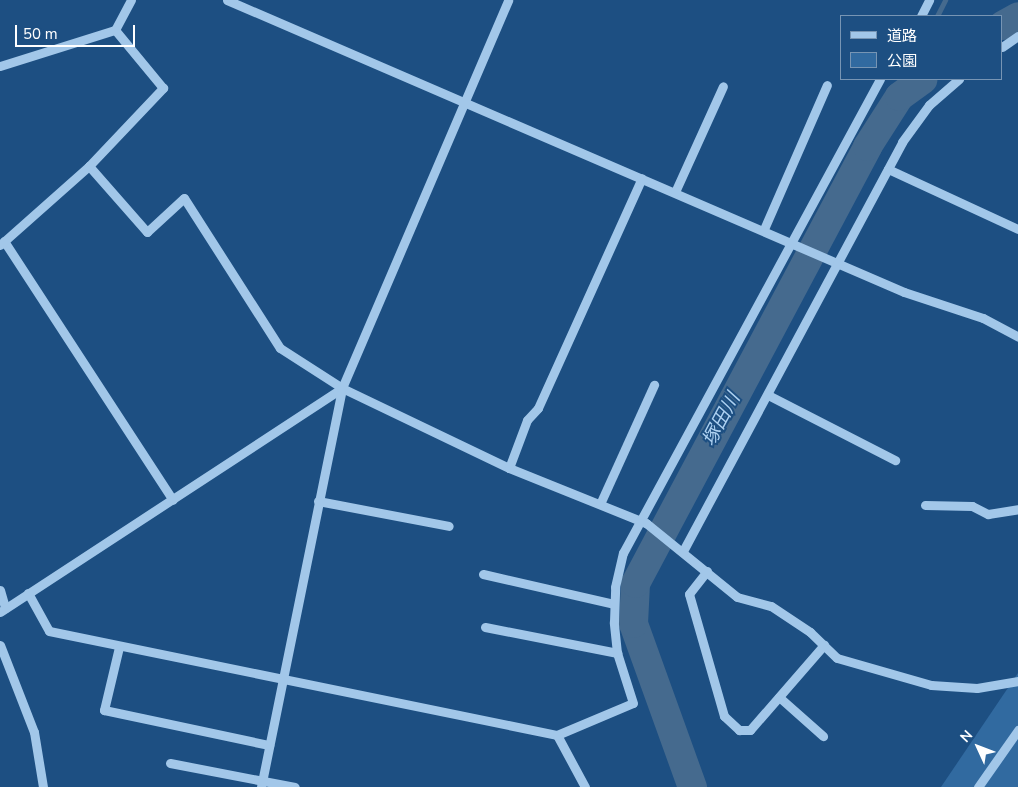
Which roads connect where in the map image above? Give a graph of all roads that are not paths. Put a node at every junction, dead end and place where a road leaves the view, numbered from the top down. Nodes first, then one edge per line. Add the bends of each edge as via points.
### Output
1 (131, 0) edge
2 (227, 0) edge
3 (246, 0) edge
4 (508, 0) edge
5 (929, 0) edge
6 (250, 10) junction
7 (922, 15) edge
8 (115, 30) junction
9 (1018, 36) edge
10 (1003, 46) edge
11 (0, 66) edge
12 (879, 80) edge
13 (958, 80) edge
14 (827, 85) dead end
15 (722, 86) dead end
16 (465, 101) junction
17 (89, 166) junction
18 (888, 169) junction
19 (642, 178) junction
20 (675, 192) junction
21 (1018, 228) edge
22 (764, 229) junction
23 (792, 242) junction
24 (2, 243) edge
25 (837, 261) junction
26 (1018, 337) edge
27 (654, 385) dead end
28 (342, 388) junction
29 (768, 395) junction
30 (895, 460) dead end
31 (509, 468) junction
32 (173, 500) junction
33 (318, 501) junction
34 (600, 504) junction
35 (925, 505) dead end
36 (1018, 509) edge
37 (643, 522) junction
38 (449, 526) dead end
39 (680, 549) junction
40 (707, 571) junction
41 (483, 574) dead end
42 (0, 590) edge
43 (28, 593) junction
44 (614, 604) junction
45 (3, 610) edge
46 (485, 627) dead end
47 (0, 645) edge
48 (824, 645) junction
49 (119, 647) junction
50 (617, 653) junction
51 (283, 680) junction
52 (1018, 681) edge
53 (779, 697) junction
54 (1018, 730) edge
55 (557, 735) junction
56 (823, 736) dead end
57 (270, 745) junction
58 (170, 763) dead end
59 (262, 784) edge
60 (43, 787) edge
61 (295, 787) edge
62 (586, 787) edge
63 (978, 787) edge

1 - 8 street
2 - 6 street
3 - 6 street
4 - 16 street
5 - 7 street
6 - 16 street
8 - 11 street
8 - 17 street via 163,88
9 - 10 street
12 - 23 street
13 - 18 street via 929,105
14 - 22 street
15 - 20 street
16 - 19 street
16 - 28 street
17 - 24 street
17 - 28 street via 147,232 184,198 280,348
18 - 21 street
18 - 25 street
19 - 20 street
19 - 31 street via 542,400 527,420
20 - 22 street
22 - 23 street
23 - 25 street
23 - 37 street
24 - 32 street
25 - 26 street via 904,292 983,318
25 - 29 street
27 - 34 street
28 - 31 street
28 - 32 street
28 - 33 street
29 - 30 street
29 - 39 street
31 - 34 street
32 - 43 street
33 - 38 street
33 - 51 street
34 - 37 street
35 - 36 street via 972,506 988,514
37 - 39 street
37 - 44 street via 624,553
39 - 40 street
40 - 48 street via 737,597 770,606
40 - 53 street via 689,594 724,716 739,730 750,730
41 - 44 street
42 - 45 street
43 - 45 street
43 - 49 street via 49,630
44 - 50 street
46 - 50 street
47 - 60 street via 34,732
48 - 52 street via 837,658 931,686 977,688
48 - 53 street
49 - 51 street
49 - 57 street via 104,710
50 - 55 street via 633,703
51 - 55 street
51 - 57 street
53 - 56 street
54 - 63 street
55 - 62 street
57 - 59 street
58 - 59 street
59 - 61 street

